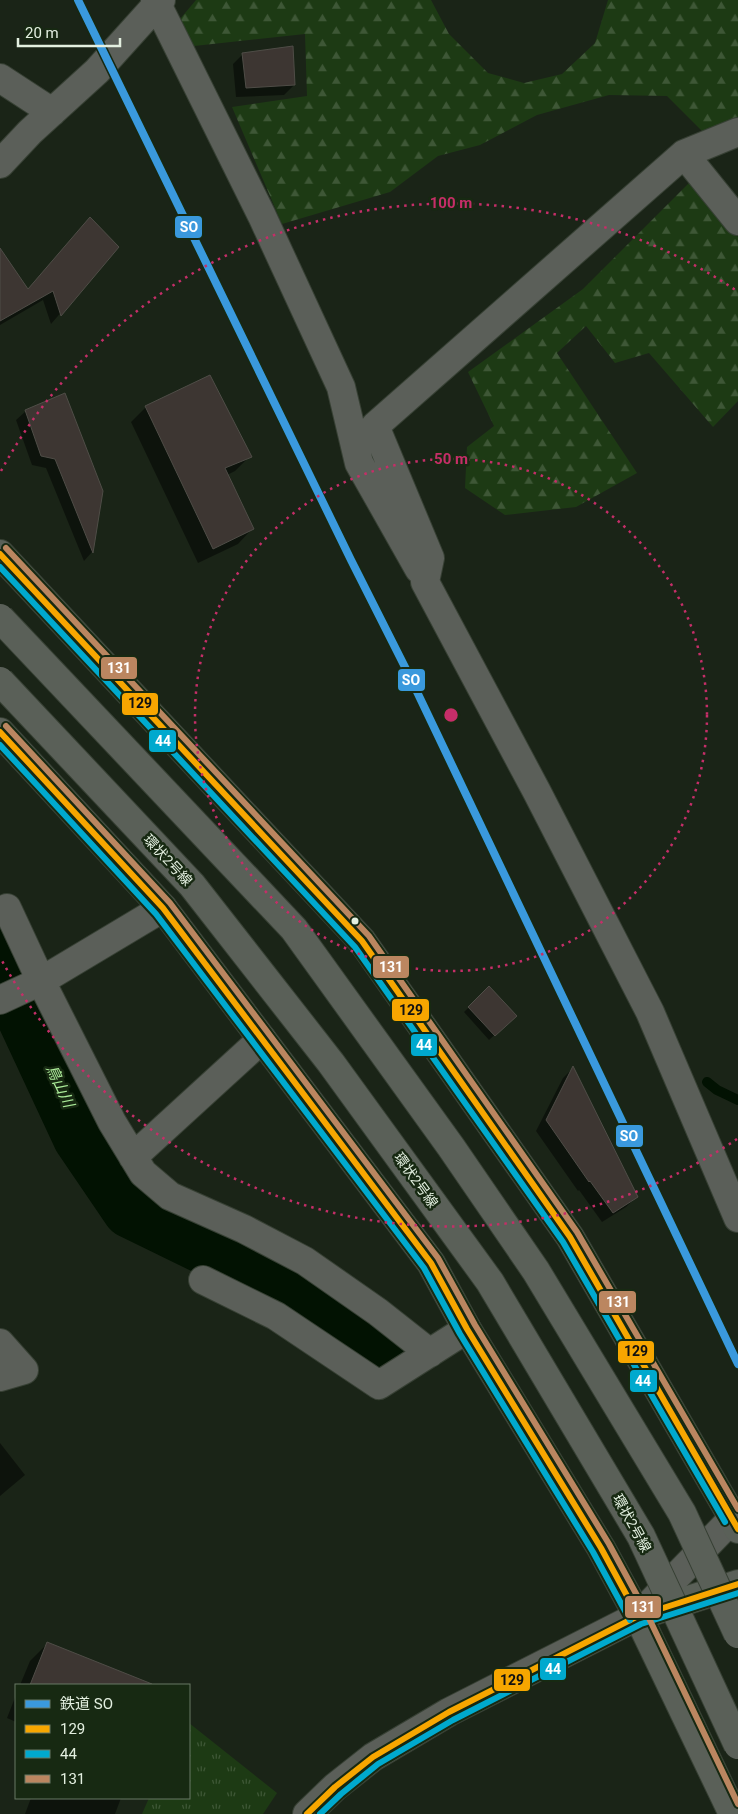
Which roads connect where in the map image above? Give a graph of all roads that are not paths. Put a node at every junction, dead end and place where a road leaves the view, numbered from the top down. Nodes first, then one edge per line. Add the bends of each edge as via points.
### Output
1 (157, 1) edge
2 (0, 78) edge
3 (52, 112) junction
4 (738, 132) edge
5 (684, 154) junction
6 (0, 164) edge
7 (738, 221) edge
8 (0, 554) edge
9 (426, 582) junction
10 (0, 618) edge
11 (0, 681) edge
12 (0, 732) edge
13 (7, 908) dead end
14 (163, 908) junction
15 (41, 981) junction
16 (0, 1000) edge
17 (262, 1038) junction
18 (133, 1157) junction
19 (738, 1218) edge
20 (203, 1280) dead end
21 (467, 1329) junction
22 (0, 1343) edge
23 (430, 1353) junction
24 (0, 1376) edge
25 (736, 1521) edge
26 (738, 1584) edge
27 (638, 1616) junction
28 (738, 1634) edge
29 (738, 1744) edge
30 (307, 1814) edge
31 (733, 1814) edge

1 - 3 street via 97,71
1 - 9 street via 341,387 359,463
2 - 3 street
3 - 6 street
4 - 5 street
5 - 7 street
5 - 9 street via 375,426 430,558
8 - 25 main road via 362,941 570,1237
9 - 19 street via 650,1012
10 - 28 main road, bridge via 294,929 451,1146 536,1271 682,1513
11 - 29 main road, 環状2号線, bridge via 192,885 331,1063 490,1282 641,1536
12 - 14 main road
13 - 15 street
14 - 15 street
14 - 17 main road
15 - 16 street
15 - 18 street
17 - 18 street
17 - 21 main road via 431,1263
18 - 23 street via 143,1173 170,1196 305,1261
20 - 23 street via 276,1316 379,1385
21 - 23 street
21 - 27 main road via 601,1548
22 - 24 street via 24,1370
25 - 27 street
26 - 27 main road
27 - 30 street via 449,1712 373,1758
27 - 31 main road

